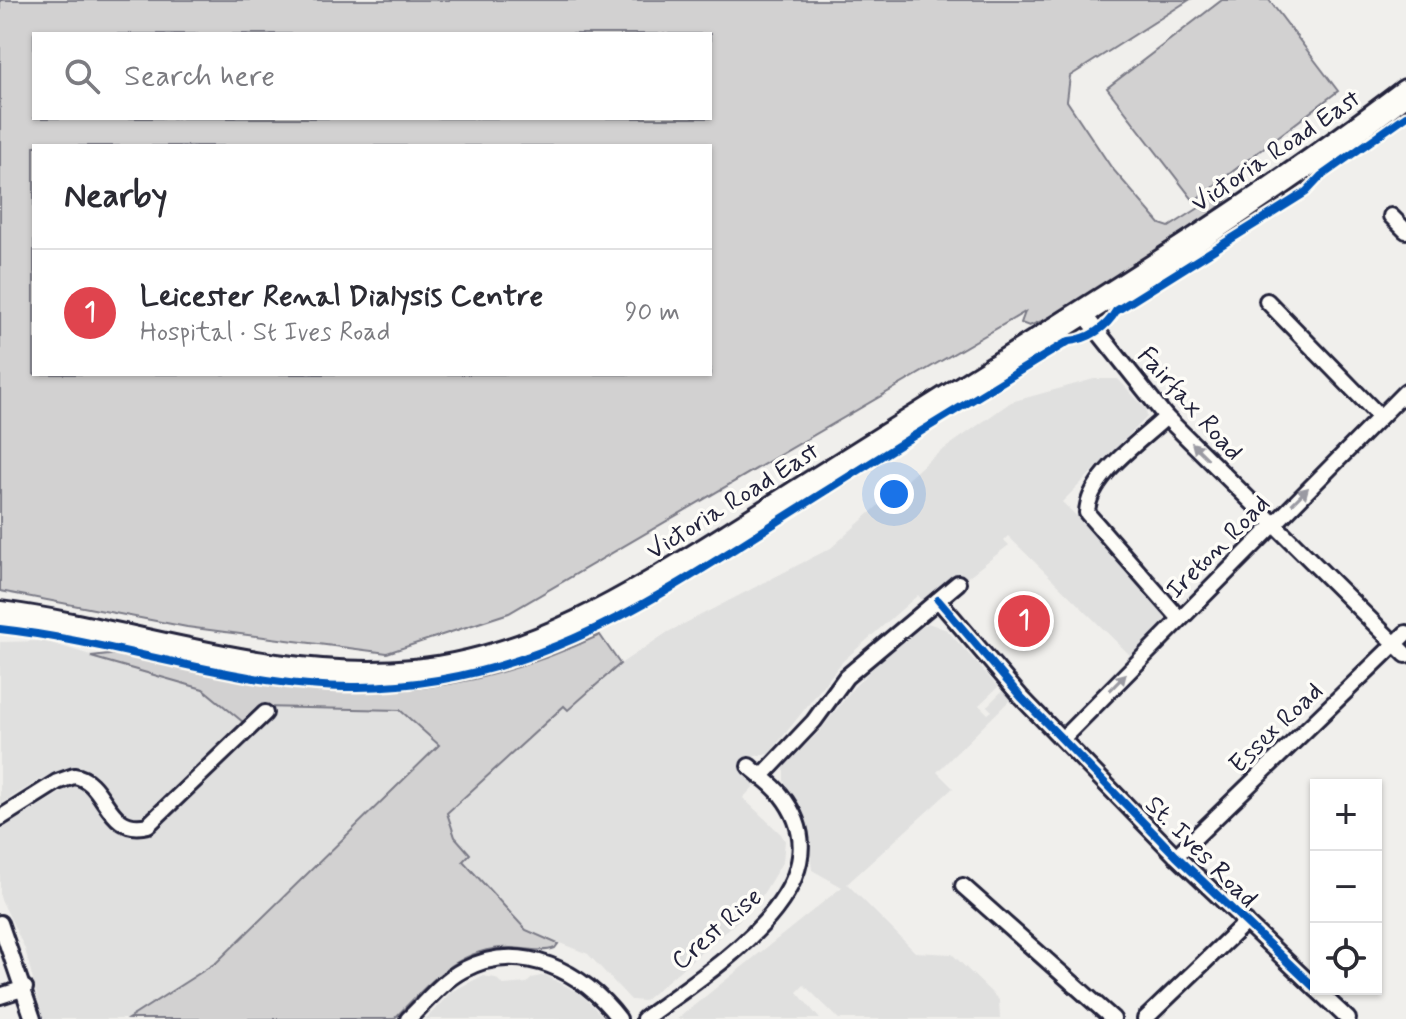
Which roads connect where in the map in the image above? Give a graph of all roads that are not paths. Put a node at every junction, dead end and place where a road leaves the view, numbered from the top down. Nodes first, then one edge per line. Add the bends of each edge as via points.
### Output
1 (1406, 92) edge
2 (1391, 216) dead end
3 (1406, 231) edge
4 (1267, 301) dead end
5 (1083, 313) junction
6 (1406, 391) edge
7 (1166, 417) junction
8 (1380, 417) junction
9 (1272, 524) junction
10 (958, 583) dead end
11 (938, 600) junction
12 (0, 614) edge
13 (1179, 618) junction
14 (1406, 633) edge
15 (1395, 644) junction
16 (1406, 655) edge
17 (265, 713) dead end
18 (1063, 738) junction
19 (749, 766) dead end
20 (761, 777) junction
21 (0, 818) edge
22 (1176, 856) junction
23 (963, 886) dead end
24 (1246, 922) junction
25 (0, 923) edge
26 (1310, 983) edge
27 (25, 988) junction
28 (1322, 995) edge
29 (0, 996) edge
30 (33, 1019) edge
31 (408, 1019) edge
32 (619, 1019) edge
33 (644, 1019) edge
34 (1113, 1019) edge
35 (1145, 1019) edge
36 (1348, 1019) edge

1 - 5 highway, Victoria Road East via 1321,157
2 - 3 street
4 - 8 street
5 - 7 street, Fairfax Road
5 - 12 highway, Victoria Road East via 624,601 501,656 418,672 350,676 291,671
6 - 8 street, Ireton Road
9 -> 7 street, Fairfax Road
7 - 13 street via 1102,479 1088,498 1087,513
9 -> 8 street, Ireton Road
9 - 13 street, Ireton Road
9 - 15 street, Fairfax Road
10 - 11 street
11 - 18 street, St. Ives Road
11 - 20 street via 846,677 814,721
18 -> 13 street, Ireton Road
14 - 15 street, Essex Road
15 - 16 street, Fairfax Road
15 - 22 street, Essex Road
17 - 21 street via 148,825 125,825 89,782 74,776
18 - 22 street, St. Ives Road
19 - 20 street, Crest Rise
20 - 33 street, Crest Rise via 794,816 801,844 793,886 735,950
22 - 24 street, St. Ives Road
23 - 34 street
24 - 26 street, St. Ives Road
24 - 35 street
25 - 27 street
27 - 29 street
27 - 30 street
28 - 36 street, St. Ives Road
31 - 32 street via 463,970 514,958 574,974

